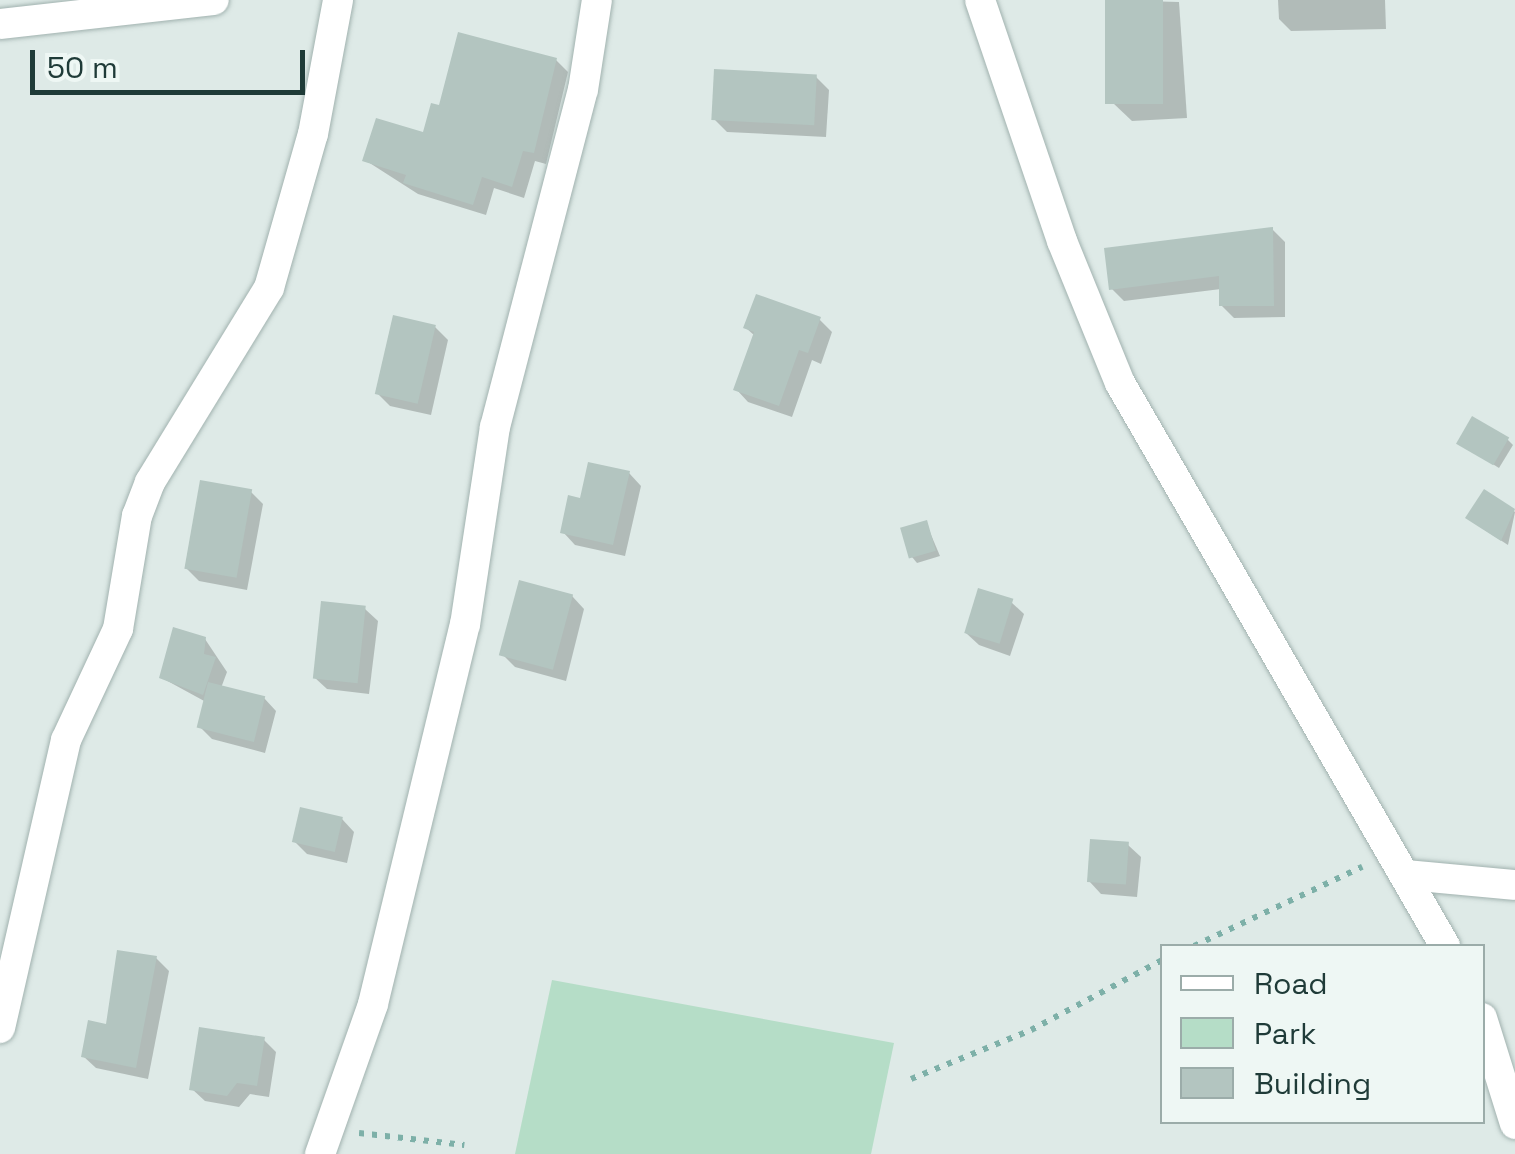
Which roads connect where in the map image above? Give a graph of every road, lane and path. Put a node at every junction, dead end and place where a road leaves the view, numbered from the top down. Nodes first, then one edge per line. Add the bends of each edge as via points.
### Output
1 (214, 0) edge
2 (338, 0) edge
3 (596, 0) edge
4 (980, 0) edge
5 (0, 24) edge
6 (1399, 864) junction
7 (1515, 885) edge
8 (1199, 944) edge
9 (1444, 944) edge
10 (1160, 961) edge
11 (0, 1028) edge
12 (1485, 1028) edge
13 (912, 1079) dead end
14 (1515, 1124) edge
15 (324, 1142) edge
16 (464, 1145) dead end

1 - 5 street
2 - 11 street via 312,134 268,288 150,482 137,516 118,629 66,740
3 - 15 street via 583,90 495,428 465,625 373,1004
4 - 6 street via 1069,259 1120,383
6 - 7 street
6 - 8 path
6 - 9 street
10 - 13 path via 1031,1030
12 - 14 street
15 - 16 path

